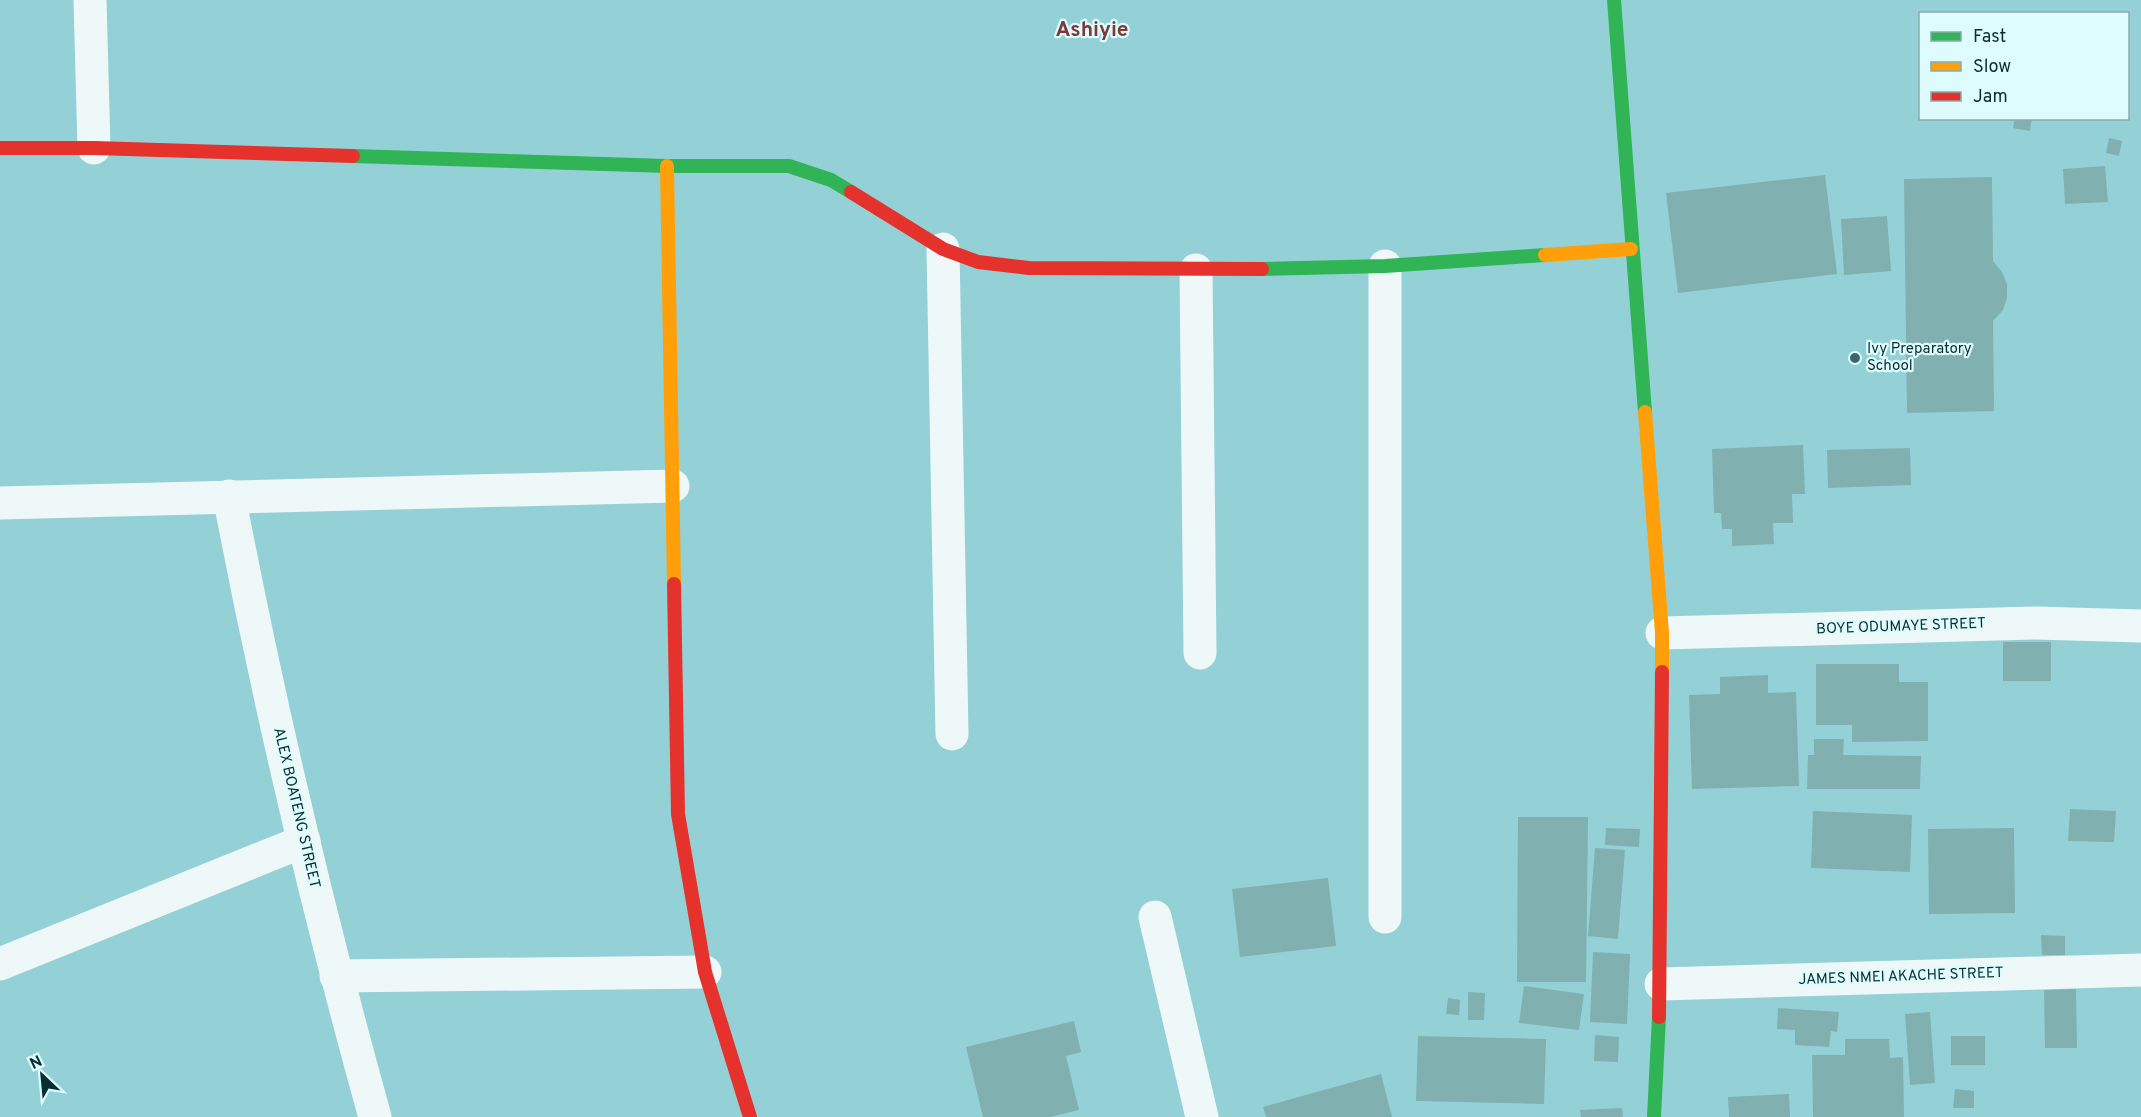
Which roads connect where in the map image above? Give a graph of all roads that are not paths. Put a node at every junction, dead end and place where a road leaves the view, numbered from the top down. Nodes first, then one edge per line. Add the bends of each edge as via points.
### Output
1 (90, 0) edge
2 (1614, 0) edge
3 (0, 148) edge
4 (94, 148) junction
5 (667, 166) junction
6 (943, 249) junction
7 (1631, 249) junction
8 (1385, 266) junction
9 (1196, 270) junction
10 (673, 486) junction
11 (229, 496) junction
12 (0, 503) edge
13 (2141, 626) edge
14 (1662, 633) junction
15 (1200, 653) dead end
16 (952, 734) dead end
17 (304, 841) junction
18 (1155, 917) dead end
19 (1385, 917) dead end
20 (0, 964) edge
21 (2141, 970) edge
22 (705, 972) junction
23 (336, 976) junction
24 (1661, 984) junction
25 (375, 1117) edge
26 (750, 1117) edge
27 (1203, 1117) edge
28 (1654, 1117) edge

1 - 4 street
2 - 7 street
3 - 4 street
4 - 5 street
5 - 6 street via 789,166 831,180
5 - 10 street
6 - 9 street via 978,262 1029,268
6 - 16 street
7 - 8 street
7 - 14 street
8 - 9 street
8 - 19 street
9 - 15 street
10 - 11 street
10 - 22 street via 678,814
11 - 12 street
11 - 17 street, ALEX BOATENG STREET via 261,661
13 - 14 street, BOYE ODUMAYE STREET via 2036,623
14 - 24 street
17 - 20 street
17 - 23 street, ALEX BOATENG STREET
18 - 27 street
21 - 24 street, JAMES NMEI AKACHE STREET
22 - 23 street
22 - 26 street
23 - 25 street, ALEX BOATENG STREET
24 - 28 street

